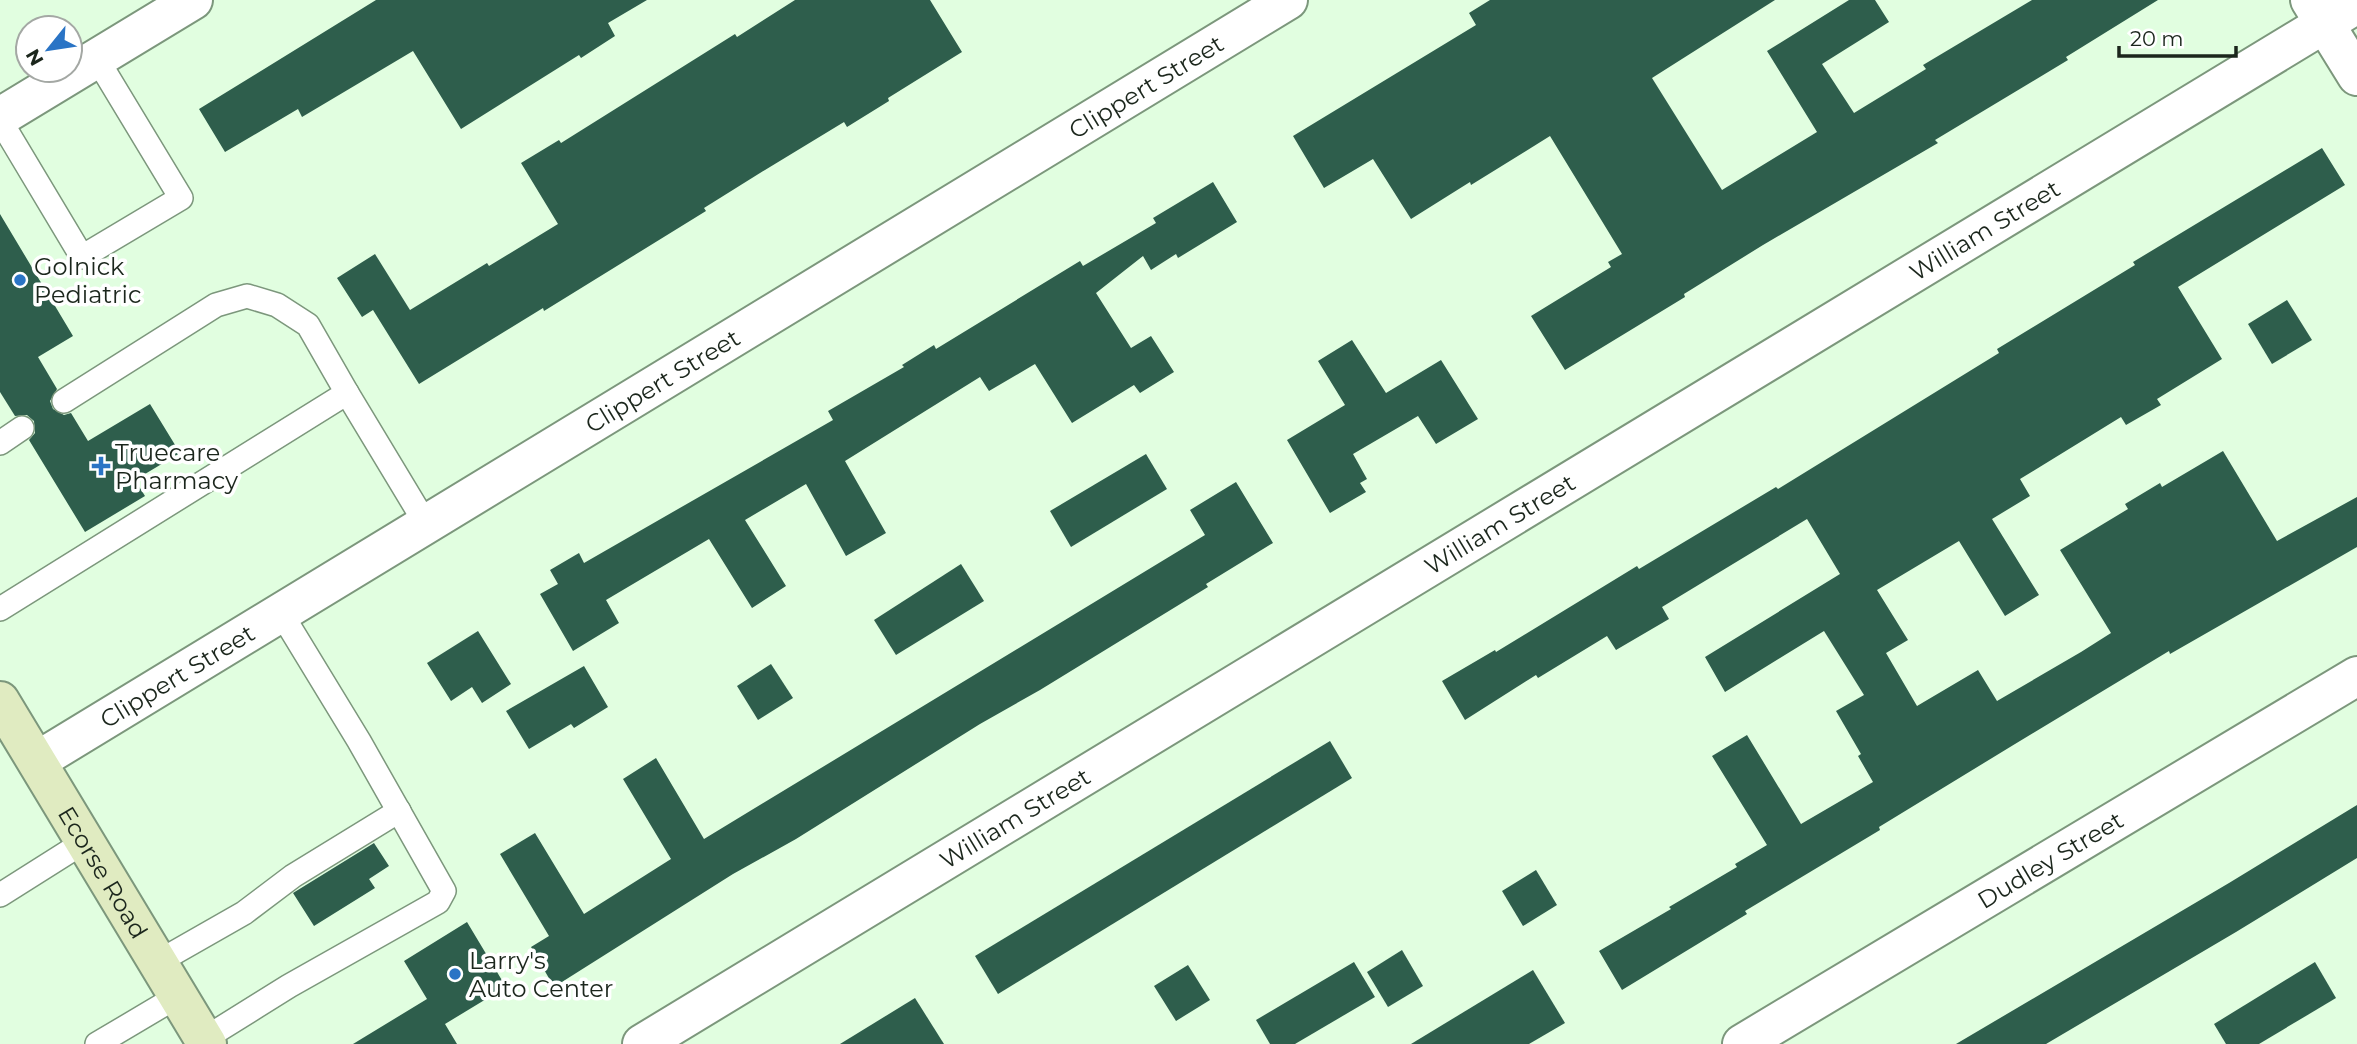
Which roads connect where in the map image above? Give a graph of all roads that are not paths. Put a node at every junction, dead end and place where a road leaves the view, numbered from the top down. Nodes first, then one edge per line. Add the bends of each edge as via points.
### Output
1 (193, 0) edge
2 (1288, 0) edge
3 (2357, 5) edge
4 (2318, 12) edge
5 (97, 58) junction
6 (2357, 76) edge
7 (0, 119) edge
8 (347, 393) junction
9 (64, 401) dead end
10 (22, 428) dead end
11 (0, 443) edge
12 (426, 524) junction
13 (0, 609) edge
14 (281, 613) junction
15 (2357, 676) edge
16 (0, 701) edge
17 (37, 761) junction
18 (399, 810) junction
19 (84, 842) junction
20 (0, 895) edge
21 (158, 962) junction
22 (178, 996) junction
23 (206, 1041) edge
24 (97, 1044) edge
25 (642, 1044) edge
26 (1742, 1044) edge

1 - 5 street
2 - 12 street, Clippert Street
3 - 4 street, William Street
4 - 6 street
4 - 25 street, William Street
5 - 7 street
5 - 7 lane via 181,198 82,257
8 - 9 lane via 308,325 277,306 247,296 216,305
8 - 12 lane
8 - 13 lane
10 - 11 lane
12 - 14 street, Clippert Street
14 - 17 street, Clippert Street
14 - 18 lane
15 - 26 street, Dudley Street
16 - 17 main road, Ecorse Road
17 - 19 main road, Ecorse Road
18 - 21 lane via 293,876 244,913
18 - 23 lane via 444,891 438,902 289,986
19 - 20 lane
19 - 21 main road, Ecorse Road
21 - 22 main road, Ecorse Road
22 - 23 main road, Ecorse Road
22 - 24 lane

